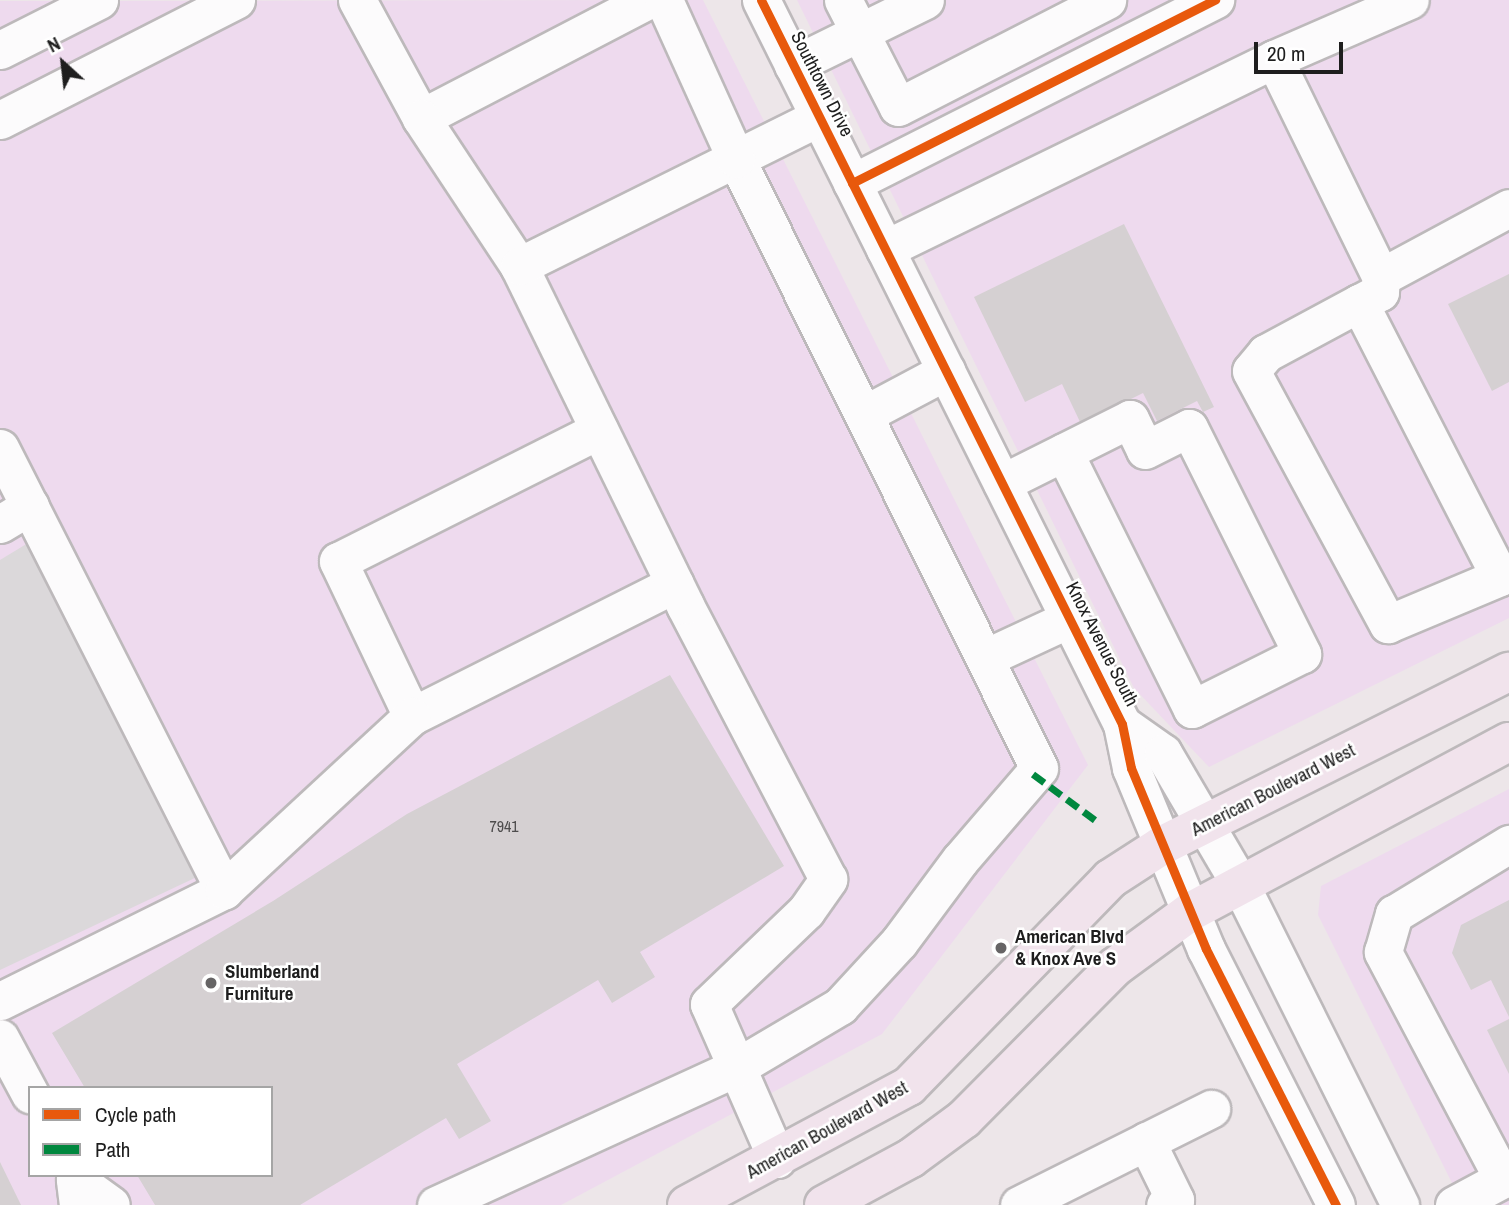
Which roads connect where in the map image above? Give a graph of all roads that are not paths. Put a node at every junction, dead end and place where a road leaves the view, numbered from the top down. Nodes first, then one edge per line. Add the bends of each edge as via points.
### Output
1 (99, 0) edge
2 (236, 0) edge
3 (357, 0) edge
4 (648, 0) edge
5 (664, 0) edge
6 (761, 0) edge
7 (843, 0) edge
8 (925, 0) edge
9 (1107, 0) edge
10 (1214, 0) edge
11 (1410, 0) edge
12 (860, 33) junction
13 (0, 50) edge
14 (1274, 59) junction
15 (793, 65) junction
16 (819, 117) junction
17 (421, 118) junction
18 (0, 120) edge
19 (736, 159) junction
20 (852, 183) junction
21 (1509, 208) edge
22 (885, 249) junction
23 (519, 266) junction
24 (1370, 290) junction
25 (946, 371) junction
26 (865, 415) junction
27 (599, 430) junction
28 (0, 447) edge
29 (1064, 452) junction
30 (1002, 483) junction
31 (15, 515) edge
32 (1506, 581) edge
33 (674, 584) junction
34 (1069, 619) junction
35 (985, 658) junction
36 (1509, 672) edge
37 (412, 716) junction
38 (1122, 724) junction
39 (1509, 742) edge
40 (1205, 824) junction
41 (1509, 844) edge
42 (1161, 846) junction
43 (1240, 884) junction
44 (224, 890) junction
45 (1190, 912) junction
46 (0, 1002) edge
47 (0, 1038) edge
48 (737, 1067) junction
49 (28, 1090) edge
50 (1211, 1109) dead end
51 (1146, 1141) junction
52 (777, 1159) junction
53 (1503, 1163) edge
54 (75, 1186) edge
55 (111, 1205) edge
56 (436, 1205) edge
57 (687, 1205) edge
58 (824, 1205) edge
59 (1019, 1205) edge
60 (1165, 1205) edge
61 (1336, 1205) edge
62 (1400, 1205) edge
63 (1454, 1205) edge

1 - 13 street
2 - 18 street
3 - 17 street
4 - 17 street
5 - 19 street
6 - 15 street, Southtown Drive
7 - 12 street
8 - 12 street
9 - 12 street via 898,107
10 - 20 street
11 - 14 street
12 - 15 street
14 - 22 street
14 - 24 street
15 - 16 street, Southtown Drive
16 - 19 street
16 - 20 street, Southtown Drive
17 - 23 street
19 - 23 street
19 - 26 street
20 - 22 street, Knox Avenue South
21 - 24 street
22 - 25 street, Knox Avenue South
23 - 27 street
24 - 32 street
24 - 32 street via 1266,354 1251,371 1384,623
25 - 26 street
25 - 30 street, Knox Avenue South
26 - 35 street
27 - 33 street
27 - 37 street via 338,561
28 - 31 street
29 - 29 street via 1130,419 1145,450 1189,428 1301,654 1192,709
29 - 30 street
30 - 34 street, Knox Avenue South
31 - 44 street
33 - 37 street
33 - 48 street via 828,878 806,911 709,1004
34 - 35 street
34 - 38 street, Knox Avenue South
35 - 48 street via 1039,768 960,860 899,942 840,1006
36 - 40 main road, American Boulevard West
37 - 44 street
38 - 40 street, Knox Avenue South via 1163,753
38 - 42 street, Knox Avenue South via 1131,768
39 - 43 main road
40 - 42 main road, American Boulevard West
40 - 43 street, Knox Avenue South
41 - 53 street via 1394,914 1383,953
42 - 45 street, Knox Avenue South
42 - 52 main road, American Boulevard West via 1111,879 909,1086
43 - 45 main road
43 - 62 street, Knox Avenue South
44 - 46 street
45 - 58 main road via 1115,967 964,1119 911,1158
45 - 61 street, Knox Avenue South
47 - 49 street
48 - 52 street
48 - 56 street
50 - 51 street
51 - 59 street
51 - 60 street via 1175,1200
52 - 57 main road, American Boulevard West
53 - 63 street via 1503,1178
54 - 55 street

